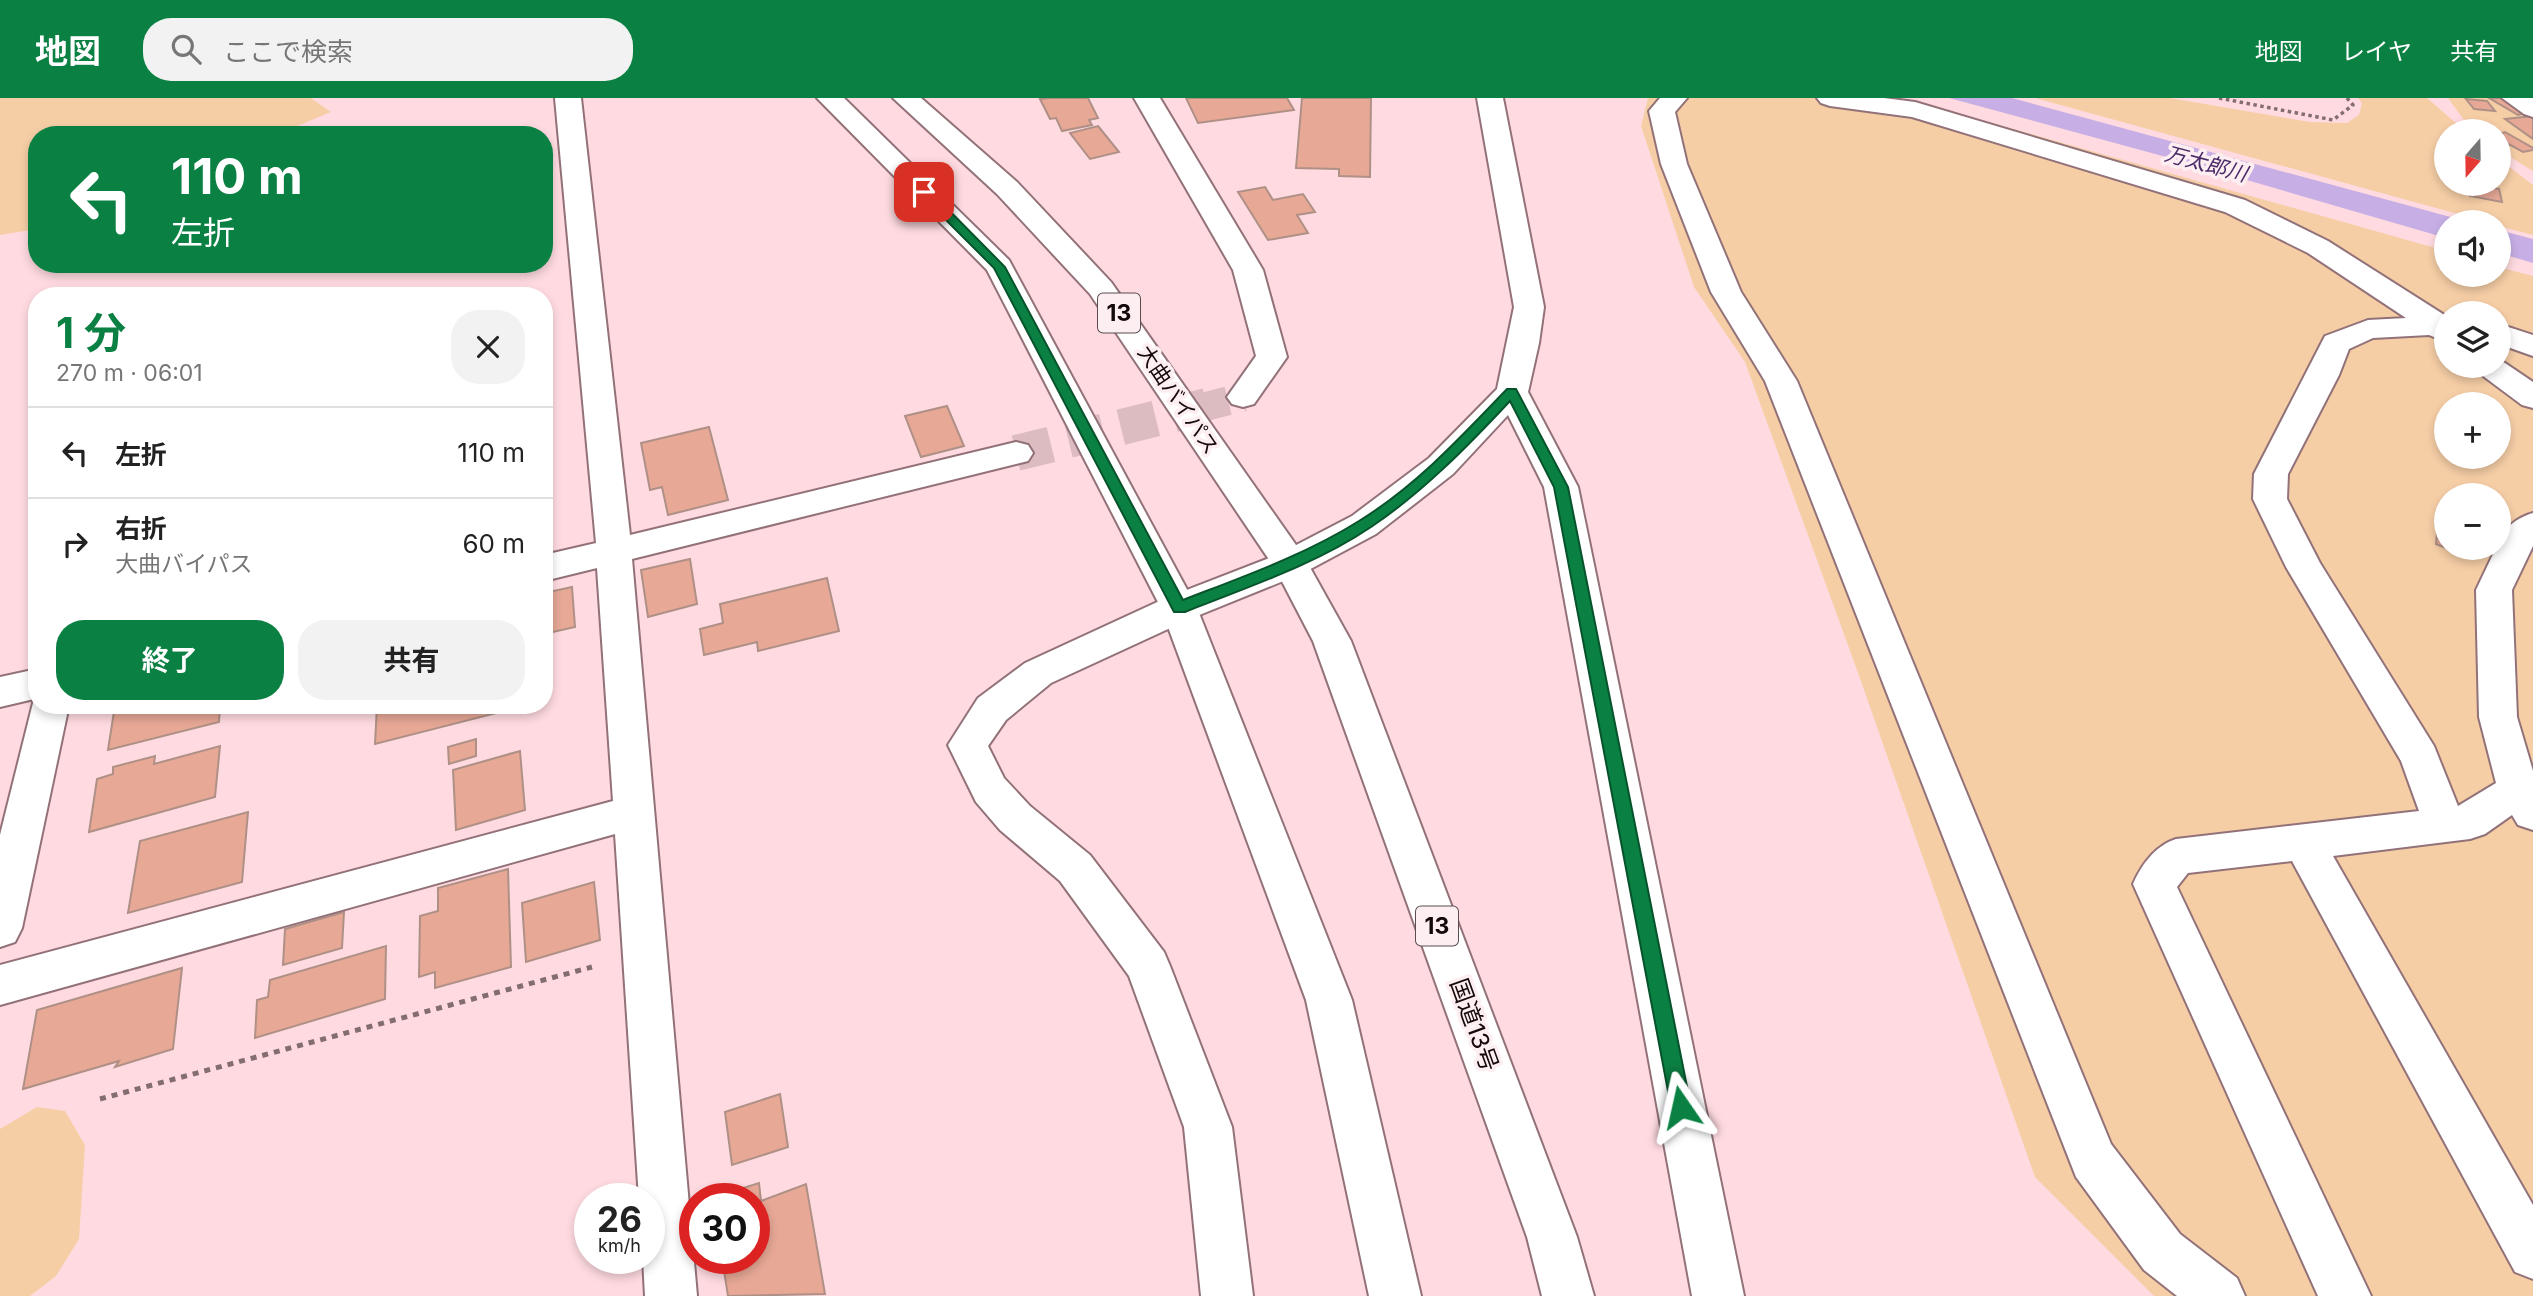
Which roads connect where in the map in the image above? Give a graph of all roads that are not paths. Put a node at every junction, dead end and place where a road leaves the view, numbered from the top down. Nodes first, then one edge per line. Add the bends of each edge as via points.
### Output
1 (568, 98) edge
2 (830, 98) edge
3 (906, 98) edge
4 (1147, 98) edge
5 (1490, 98) edge
6 (1674, 98) edge
7 (1830, 98) edge
8 (2515, 98) edge
9 (2533, 109) edge
10 (2434, 321) edge
11 (2434, 327) edge
12 (2511, 338) edge
13 (2533, 346) edge
14 (2506, 378) edge
15 (1512, 392) junction
16 (1243, 397) tunnel mouth
17 (2533, 398) edge
18 (1016, 453) tunnel mouth
19 (2533, 525) edge
20 (614, 552) junction
21 (1290, 564) junction
22 (553, 566) edge
23 (1179, 608) junction
24 (28, 686) edge
25 (0, 692) edge
26 (48, 714) edge
27 (2525, 801) edge
28 (634, 812) junction
29 (2444, 824) junction
30 (2302, 841) junction
31 (0, 928) edge
32 (0, 985) edge
33 (2533, 1254) edge
34 (671, 1296) edge
35 (1227, 1296) edge
36 (1395, 1296) edge
37 (1568, 1296) edge
38 (1718, 1296) edge
39 (2219, 1296) edge
40 (2345, 1296) edge

1 - 20 main road
2 - 23 main road via 999,267
3 - 21 main road, 大曲バイパス / 13 via 1007,188 1101,288
4 - 16 main road via 1248,270 1272,357
5 - 15 main road via 1529,307
6 - 39 main road via 1662,111 1674,164 1726,292 1781,381 2092,1160 2162,1252
7 - 10 main road via 1915,110 2235,206 2297,234
8 - 9 main road
11 - 29 main road via 2368,329 2336,343 2271,474 2270,499 2304,567 2420,757
12 - 13 main road
14 - 17 main road
15 - 21 main road via 1441,466 1364,525
15 - 38 main road via 1561,487
18 - 20 main road
19 - 27 main road via 2516,542 2494,590 2498,717
20 - 22 main road
20 - 28 main road
21 - 23 main road
21 - 37 main road, 国道13号 / 13 via 1332,641 1552,1237
23 - 35 main road via 1038,673 992,709 968,746 990,790 1015,818 1075,868 1148,966 1208,1127
23 - 36 main road via 1329,1000
24 - 25 main road
26 - 31 main road
27 - 29 main road via 2470,821
28 - 32 main road
28 - 34 main road
29 - 30 main road
30 - 33 main road
30 - 40 main road via 2176,857 2154,884

